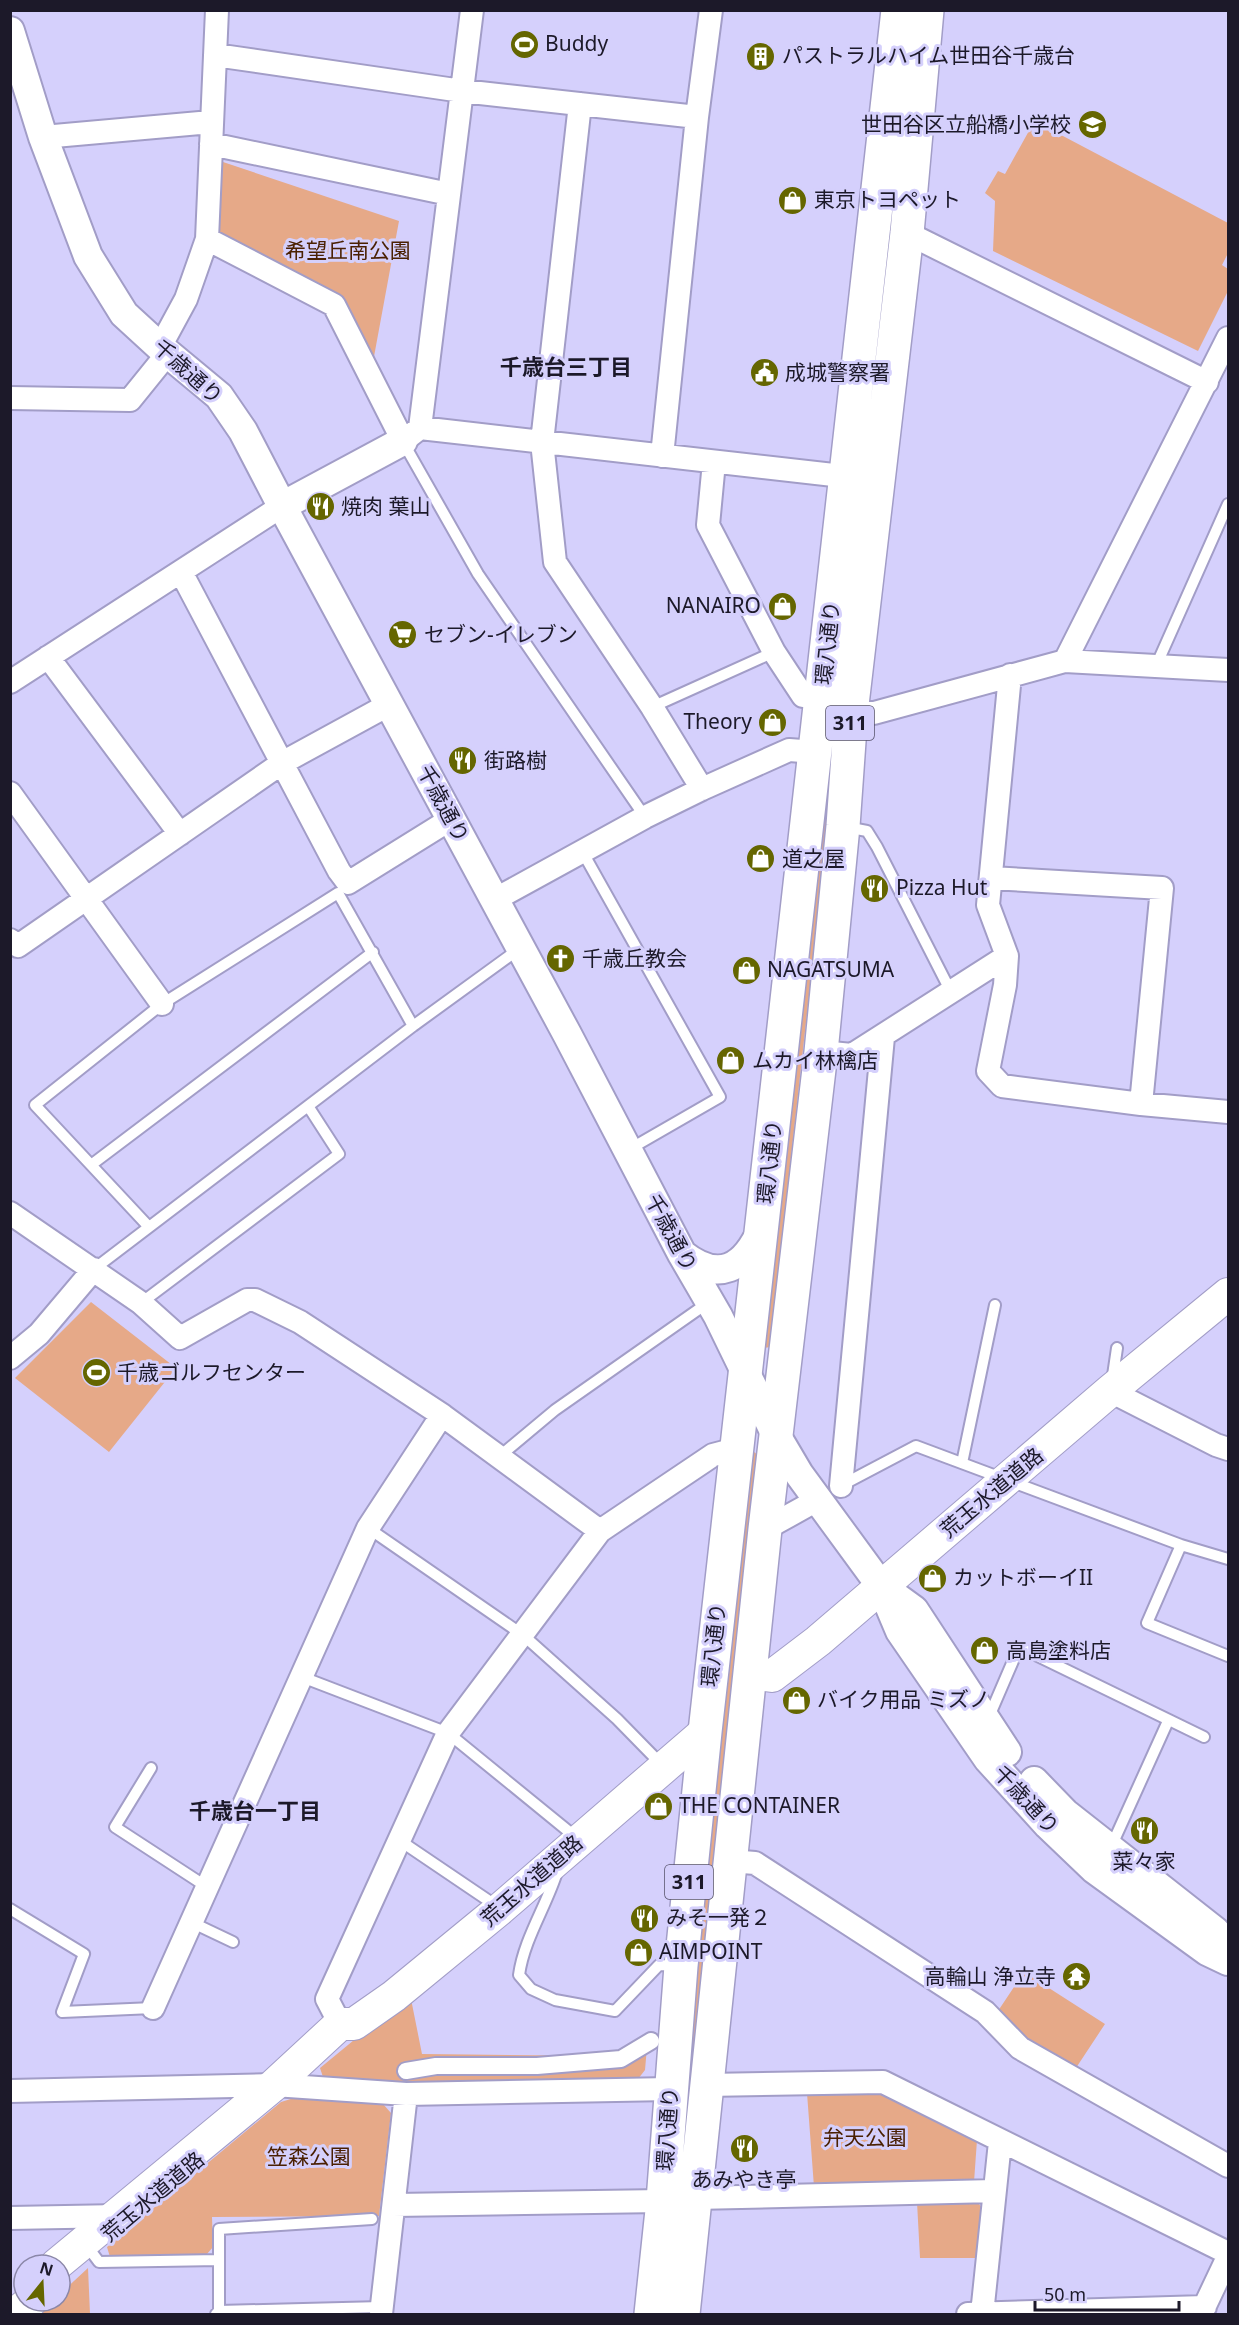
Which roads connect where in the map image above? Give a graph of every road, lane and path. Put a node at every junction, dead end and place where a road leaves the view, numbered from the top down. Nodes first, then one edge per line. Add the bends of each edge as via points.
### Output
1 (217, 10) edge
2 (472, 10) edge
3 (711, 10) edge
4 (898, 10) edge
5 (927, 10) edge
6 (10, 31) edge
7 (215, 55) junction
8 (462, 92) junction
9 (579, 104) junction
10 (698, 117) junction
11 (211, 133) junction
12 (43, 137) junction
13 (448, 194) junction
14 (907, 233) junction
15 (207, 239) junction
16 (1228, 338) edge
17 (164, 350) junction
18 (1207, 382) junction
19 (10, 398) edge
20 (411, 435) junction
21 (542, 442) junction
22 (662, 456) junction
23 (714, 462) junction
24 (862, 478) junction
25 (1228, 504) edge
26 (282, 506) junction
27 (181, 572) junction
28 (774, 652) junction
29 (48, 657) junction
30 (1065, 661) junction
31 (1156, 666) junction
32 (1228, 670) edge
33 (1010, 675) junction
34 (10, 682) edge
35 (822, 699) junction
36 (390, 704) junction
37 (652, 707) junction
38 (851, 713) junction
39 (816, 752) junction
40 (282, 763) junction
41 (702, 789) junction
42 (10, 793) edge
43 (645, 817) junction
44 (451, 819) junction
45 (843, 826) junction
46 (180, 834) junction
47 (582, 851) junction
48 (991, 878) junction
49 (87, 899) junction
50 (494, 900) junction
51 (10, 940) edge
52 (519, 949) junction
53 (373, 952) junction
54 (1007, 956) junction
55 (950, 990) junction
56 (162, 1004) junction
57 (413, 1026) junction
58 (883, 1037) junction
59 (821, 1052) junction
60 (1141, 1104) junction
61 (308, 1106) junction
62 (1228, 1112) edge
63 (628, 1150) junction
64 (91, 1165) junction
65 (10, 1214) edge
66 (149, 1227) junction
67 (762, 1229) junction
68 (682, 1254) junction
69 (94, 1269) junction
70 (1228, 1294) edge
71 (141, 1302) junction
72 (709, 1302) junction
73 (996, 1305) dead end
74 (1117, 1347) dead end
75 (10, 1358) edge
76 (745, 1372) junction
77 (1110, 1391) junction
78 (442, 1415) junction
79 (776, 1435) junction
80 (736, 1449) junction
81 (1228, 1449) edge
82 (500, 1456) junction
83 (962, 1463) junction
84 (1008, 1480) junction
85 (830, 1492) junction
86 (368, 1528) junction
87 (765, 1529) junction
88 (600, 1531) junction
89 (1180, 1545) junction
90 (1228, 1559) edge
91 (881, 1586) junction
92 (523, 1635) junction
93 (1228, 1656) edge
94 (750, 1673) junction
95 (302, 1677) junction
96 (1168, 1720) junction
97 (987, 1722) junction
98 (705, 1732) junction
99 (448, 1733) junction
100 (1203, 1737) dead end
101 (663, 1766) junction
102 (151, 1768) dead end
103 (399, 1840) junction
104 (571, 1847) junction
105 (1110, 1850) junction
106 (730, 1861) junction
107 (207, 1887) junction
108 (10, 1909) edge
109 (500, 1909) junction
110 (193, 1923) junction
111 (233, 1942) dead end
112 (1228, 1945) edge
113 (1228, 1960) edge
114 (681, 1966) junction
115 (153, 2008) joint
116 (347, 2024) junction
117 (651, 2041) dead end
118 (406, 2071) dead end
119 (282, 2085) junction
120 (706, 2085) junction
121 (670, 2089) junction
122 (10, 2091) edge
123 (406, 2094) junction
124 (1000, 2142) junction
125 (1228, 2166) edge
126 (994, 2191) junction
127 (679, 2199) junction
128 (394, 2205) junction
129 (122, 2216) junction
130 (10, 2218) edge
131 (372, 2219) dead end
132 (90, 2250) junction
133 (72, 2253) edge
134 (1228, 2255) edge
135 (219, 2260) junction
136 (72, 2266) edge
137 (381, 2311) edge
138 (1203, 2311) edge
139 (218, 2313) edge
140 (651, 2314) edge
141 (683, 2314) edge
142 (968, 2314) edge
143 (982, 2314) edge

1 - 7 street
2 - 8 street
3 - 10 street
4 - 24 main road, 環八通り / 311
5 - 14 main road, 環八通り / 311
6 - 12 street, 千歳通り
7 - 8 street
7 - 11 street
8 - 9 street
8 - 13 street
9 - 10 street
9 - 21 street
10 - 22 street
11 - 12 street
11 - 13 street
11 - 15 street
12 - 17 street, 千歳通り via 88,256 124,315
13 - 20 street
14 - 18 street
14 - 24 main road, 環八通り / 311
15 - 17 street
15 - 20 street via 334,305
16 - 18 street
17 - 19 street via 130,400
17 - 26 street, 千歳通り via 219,396 243,431
18 - 30 street
20 - 21 street
20 - 26 street
20 - 43 lane via 478,574
21 - 22 street
21 - 37 street via 555,562
22 - 23 street
23 - 24 street
23 - 28 street via 708,525
24 - 35 main road, 環八通り / 311
24 - 38 main road, 環八通り / 311
25 - 31 lane
26 - 27 street
26 - 36 street, 千歳通り
27 - 29 street
27 - 40 street
28 - 35 street via 803,696
28 - 37 lane
29 - 34 street
29 - 46 street
30 - 31 street
30 - 33 street
31 - 32 street
33 - 38 street via 874,713
33 - 48 street
35 - 39 main road, 環八通り / 311
36 - 40 street
36 - 44 street, 千歳通り
37 - 41 street
38 - 45 main road, 環八通り / 311
39 - 41 street via 789,750
39 - 67 main road, 環八通り / 311
40 - 44 street via 348,883
40 - 46 street
41 - 43 street
42 - 49 street
43 - 47 street
44 - 50 street, 千歳通り
45 - 55 lane via 867,831
45 - 59 main road, 環八通り / 311
46 - 49 street
47 - 50 street
47 - 63 lane via 720,1096
48 - 54 street via 988,905
48 - 60 street via 1162,888
49 - 51 street via 18,946
49 - 56 street
50 - 52 street, 千歳通り
52 - 57 lane
52 - 63 street, 千歳通り
53 - 56 lane via 338,893
53 - 57 lane
53 - 64 lane
54 - 55 street
54 - 60 street via 988,1071 995,1079 1002,1086
55 - 58 street
56 - 64 lane via 35,1105
57 - 61 lane
58 - 59 street via 852,1055
58 - 85 street
59 - 79 main road, 環八通り / 311
60 - 62 street
61 - 66 lane
61 - 71 lane via 339,1154
63 - 68 street, 千歳通り
64 - 66 lane
65 - 69 street
66 - 69 lane
67 - 68 street via 747,1255 733,1267 711,1270
67 - 76 main road, 環八通り / 311
68 - 72 street, 千歳通り
69 - 71 street
69 - 75 street via 39,1334
70 - 77 main road, 荒玉水道道路
71 - 78 street via 180,1338 247,1300 255,1300 300,1322
72 - 76 street, 千歳通り
72 - 82 lane via 555,1410
73 - 83 lane
74 - 77 lane
76 - 79 street, 千歳通り
76 - 80 main road, 環八通り / 311
77 - 81 street
77 - 84 main road, 荒玉水道道路
78 - 82 street
78 - 86 street
79 - 85 street, 千歳通り via 799,1473
79 - 87 main road, 環八通り / 311
80 - 88 street via 713,1455
80 - 98 main road, 環八通り / 311
82 - 88 street
83 - 84 lane
83 - 85 lane via 916,1446
84 - 89 lane
84 - 91 main road, 荒玉水道道路
85 - 87 street
85 - 91 street, 千歳通り
86 - 92 lane
86 - 95 street
87 - 94 main road, 環八通り / 311
88 - 92 street
89 - 90 lane
89 - 93 lane via 1147,1623
91 - 94 main road, 荒玉水道道路 via 772,1676
91 - 97 street, 千歳通り via 914,1610
91 - 113 street, 千歳通り via 900,1631 988,1759 1026,1802 1094,1869 1207,1950
92 - 99 street
92 - 101 lane
94 - 106 main road, 環八通り / 311
95 - 99 lane
95 - 107 street
96 - 97 lane via 1018,1647
96 - 100 lane
96 - 105 lane
97 - 105 street, 千歳通り via 1008,1754 1032,1779
98 - 101 main road, 荒玉水道道路
98 - 114 main road, 環八通り / 311
99 - 103 street
99 - 104 lane
101 - 104 main road, 荒玉水道道路
102 - 107 lane via 115,1827
103 - 109 lane
103 - 116 street via 327,1999
104 - 109 main road, 荒玉水道道路
104 - 114 lane via 521,1958 519,1976 531,1989 555,2000 615,2011 659,1965
105 - 112 street, 千歳通り
106 - 120 main road, 環八通り / 311
106 - 125 street via 755,1863 985,2012 1020,2048
107 - 110 street
108 - 115 lane via 84,1954 62,2012
109 - 116 main road, 荒玉水道道路 via 394,1996
110 - 111 lane
110 - 115 street
114 - 121 main road, 環八通り / 311
116 - 119 main road, 荒玉水道道路 via 346,2036
117 - 118 street via 621,2059 537,2066 436,2066
119 - 122 street
119 - 123 street
119 - 129 main road, 荒玉水道道路 via 237,2126
120 - 124 street via 883,2082
120 - 127 main road, 環八通り / 311
121 - 123 street
121 - 127 main road, 環八通り / 311
123 - 128 street
124 - 126 street
124 - 134 street
126 - 127 street
126 - 143 street
127 - 128 street
127 - 140 main road, 環八通り / 311
127 - 141 main road, 環八通り / 311
128 - 137 street
129 - 130 street
129 - 132 main road, 荒玉水道道路
129 - 133 main road, 荒玉水道道路
131 - 135 lane via 219,2229
132 - 135 lane via 99,2262
132 - 136 main road, 荒玉水道道路
134 - 138 street
135 - 139 lane
137 - 139 lane
138 - 143 street
142 - 143 street

